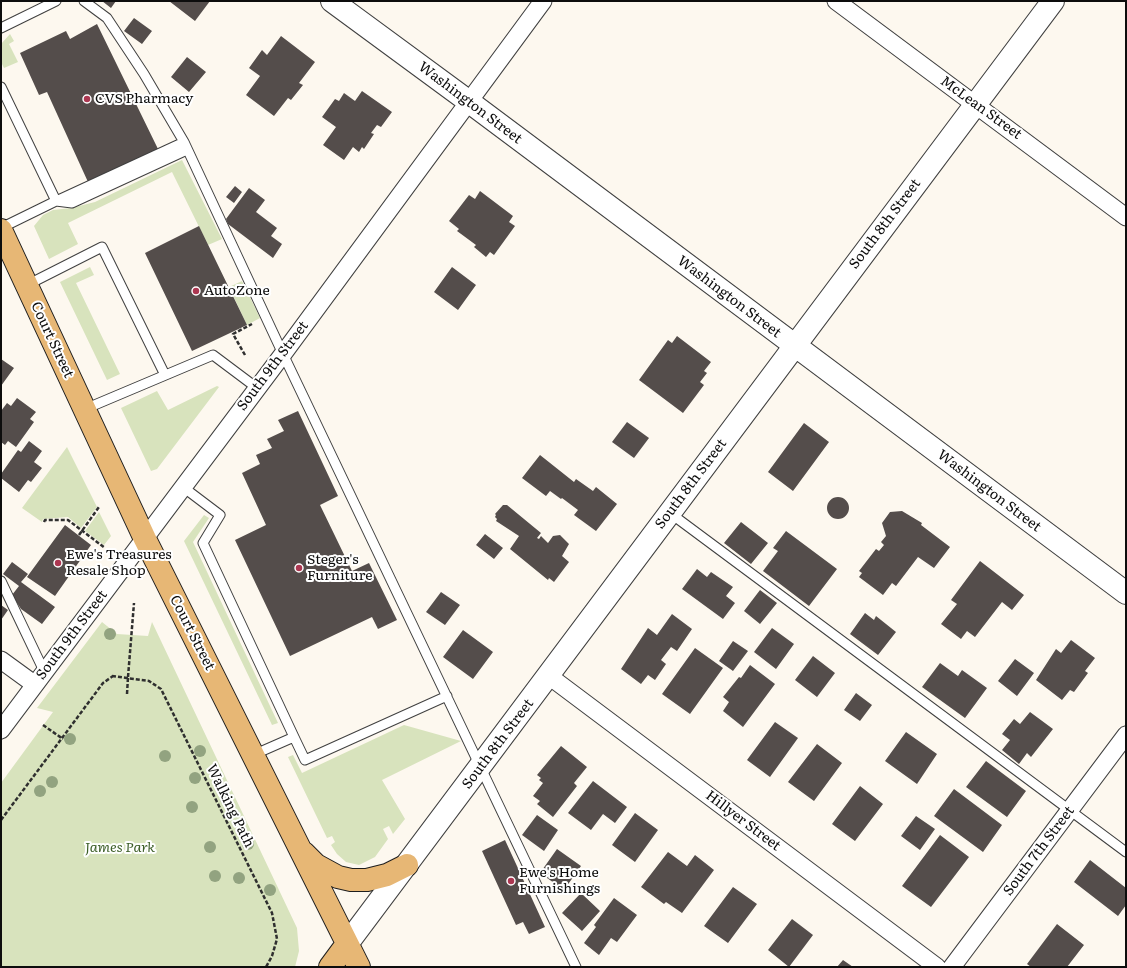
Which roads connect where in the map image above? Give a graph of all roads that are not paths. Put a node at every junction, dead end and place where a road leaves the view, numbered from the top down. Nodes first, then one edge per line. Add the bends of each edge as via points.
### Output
1 (56, 1) edge
2 (84, 1) edge
3 (332, 1) edge
4 (543, 1) edge
5 (836, 1) edge
6 (1053, 1) edge
7 (1, 28) edge
8 (1, 87) edge
9 (468, 101) junction
10 (975, 104) junction
11 (186, 146) junction
12 (56, 201) junction
13 (1126, 217) edge
14 (1, 229) edge
15 (26, 285) junction
16 (794, 346) junction
17 (283, 354) junction
18 (165, 375) junction
19 (257, 388) junction
20 (84, 409) junction
21 (183, 487) junction
22 (670, 513) junction
23 (145, 539) junction
24 (1, 581) edge
25 (1126, 593) edge
26 (1, 660) edge
27 (549, 676) junction
28 (39, 678) junction
29 (447, 696) junction
30 (1, 730) edge
31 (1126, 735) edge
32 (294, 737) junction
33 (253, 755) junction
34 (481, 767) junction
35 (1070, 810) junction
36 (300, 849) junction
37 (1126, 852) edge
38 (407, 865) junction
39 (347, 944) junction
40 (330, 967) edge
41 (358, 967) edge
42 (576, 967) edge
43 (937, 967) edge
44 (952, 967) edge

1 - 7 lane
2 - 11 lane via 107,18 144,74
3 - 9 street, Washington Street
4 - 9 street, South 9th Street
5 - 10 street, McLean Street
6 - 10 street, South 8th Street
8 - 12 lane
9 - 16 street, Washington Street
9 - 17 street, South 9th Street
10 - 13 street, McLean Street
10 - 16 street, South 8th Street
11 - 12 lane via 72,203
11 - 17 lane
12 - 14 lane
14 - 15 main road, Court Street
15 - 18 lane via 102,247
15 - 20 main road, Court Street
16 - 22 street, South 8th Street
16 - 25 street, Washington Street
17 - 19 street, South 9th Street
17 - 29 lane
18 - 19 lane via 214,355
18 - 20 lane
19 - 21 street, South 9th Street
20 - 23 main road, Court Street
21 - 23 street, South 9th Street
21 - 32 lane via 220,515 203,543
22 - 27 street, South 8th Street
22 - 35 lane
23 - 28 street, South 9th Street
23 - 33 main road, Court Street
24 - 28 lane
26 - 28 street
27 - 34 street, South 8th Street
27 - 43 street, Hillyer Street
28 - 30 street, South 9th Street
29 - 32 lane via 305,760
29 - 34 lane
31 - 35 street, South 7th Street
32 - 33 lane
33 - 36 main road, Court Street
34 - 38 street, South 8th Street
34 - 42 lane
35 - 37 lane
35 - 44 street, South 7th Street
36 - 38 main road via 316,865 338,877 351,880 367,880 387,875
36 - 39 main road, Court Street
38 - 39 street, South 8th Street
39 - 40 main road, South 8th Street
39 - 41 main road, Court Street

